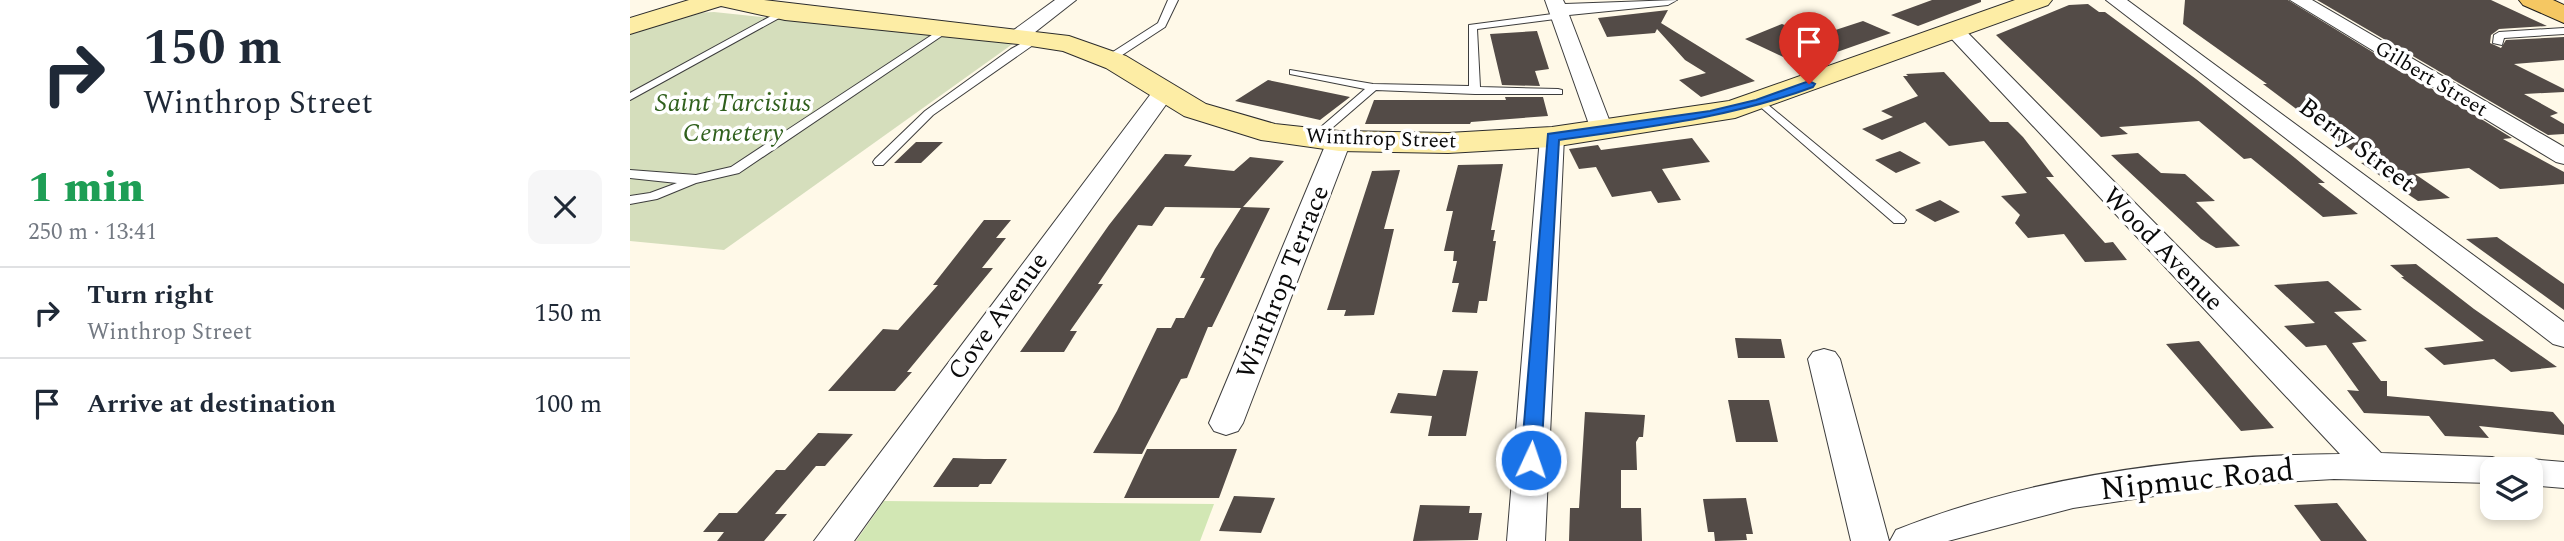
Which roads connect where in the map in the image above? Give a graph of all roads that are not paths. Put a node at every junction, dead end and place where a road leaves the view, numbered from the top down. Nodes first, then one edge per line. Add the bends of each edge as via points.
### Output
1 (716, 0) edge
2 (726, 0) edge
3 (1067, 0) edge
4 (1172, 0) edge
5 (1668, 0) edge
6 (2039, 0) edge
7 (2115, 0) edge
8 (2300, 0) edge
9 (1557, 9) edge
10 (785, 12) junction
11 (630, 26) edge
12 (947, 29) junction
13 (1955, 31) junction
14 (2564, 31) edge
15 (1028, 37) junction
16 (2498, 43) dead end
17 (1109, 59) junction
18 (1294, 72) dead end
19 (1373, 87) junction
20 (1475, 90) junction
21 (1164, 92) junction
22 (1558, 92) dead end
23 (630, 97) edge
24 (1761, 102) junction
25 (1602, 130) junction
26 (1552, 137) junction
27 (1326, 140) junction
28 (2564, 158) edge
29 (878, 162) dead end
30 (630, 174) edge
31 (691, 181) junction
32 (630, 200) edge
33 (1899, 220) dead end
34 (2564, 337) edge
35 (1825, 359) dead end
36 (1226, 423) dead end
37 (2372, 467) junction
38 (2480, 470) edge
39 (2543, 473) edge
40 (2564, 475) edge
41 (833, 541) edge
42 (1526, 541) edge
43 (1870, 541) edge
44 (1909, 541) edge

1 - 11 street
2 - 10 street, Winthrop Street
3 - 15 street
4 - 17 lane via 1161,24
5 - 9 street
6 - 13 street, Winthrop Street
7 - 34 street, Berry Street
8 - 28 street, Gilbert Street
9 - 20 lane via 1472,27
9 - 25 street
10 - 12 street, Winthrop Street
10 - 23 lane
12 - 15 street, Winthrop Street
12 - 31 lane via 735,170
13 - 24 street, Winthrop Street
13 - 37 street, Wood Avenue
14 - 16 lane via 2498,35
15 - 17 street, Winthrop Street via 1069,44
15 - 29 lane via 929,113
17 - 21 street, Winthrop Street
18 - 19 lane
19 - 20 lane
19 - 27 lane
20 - 22 lane
21 - 27 street, Winthrop Street via 1215,118 1272,133
21 - 41 street, Cove Avenue
24 - 25 street, Winthrop Street via 1679,120
24 - 33 lane
25 - 26 street, Winthrop Street
26 - 27 street, Winthrop Street via 1448,143
26 - 42 street
27 - 36 street, Winthrop Terrace
30 - 31 lane
31 - 32 lane
35 - 43 street
37 - 38 street, Nipmuc Road
37 - 44 street, Nipmuc Road via 2241,470 2126,484 1972,518
39 - 40 street

